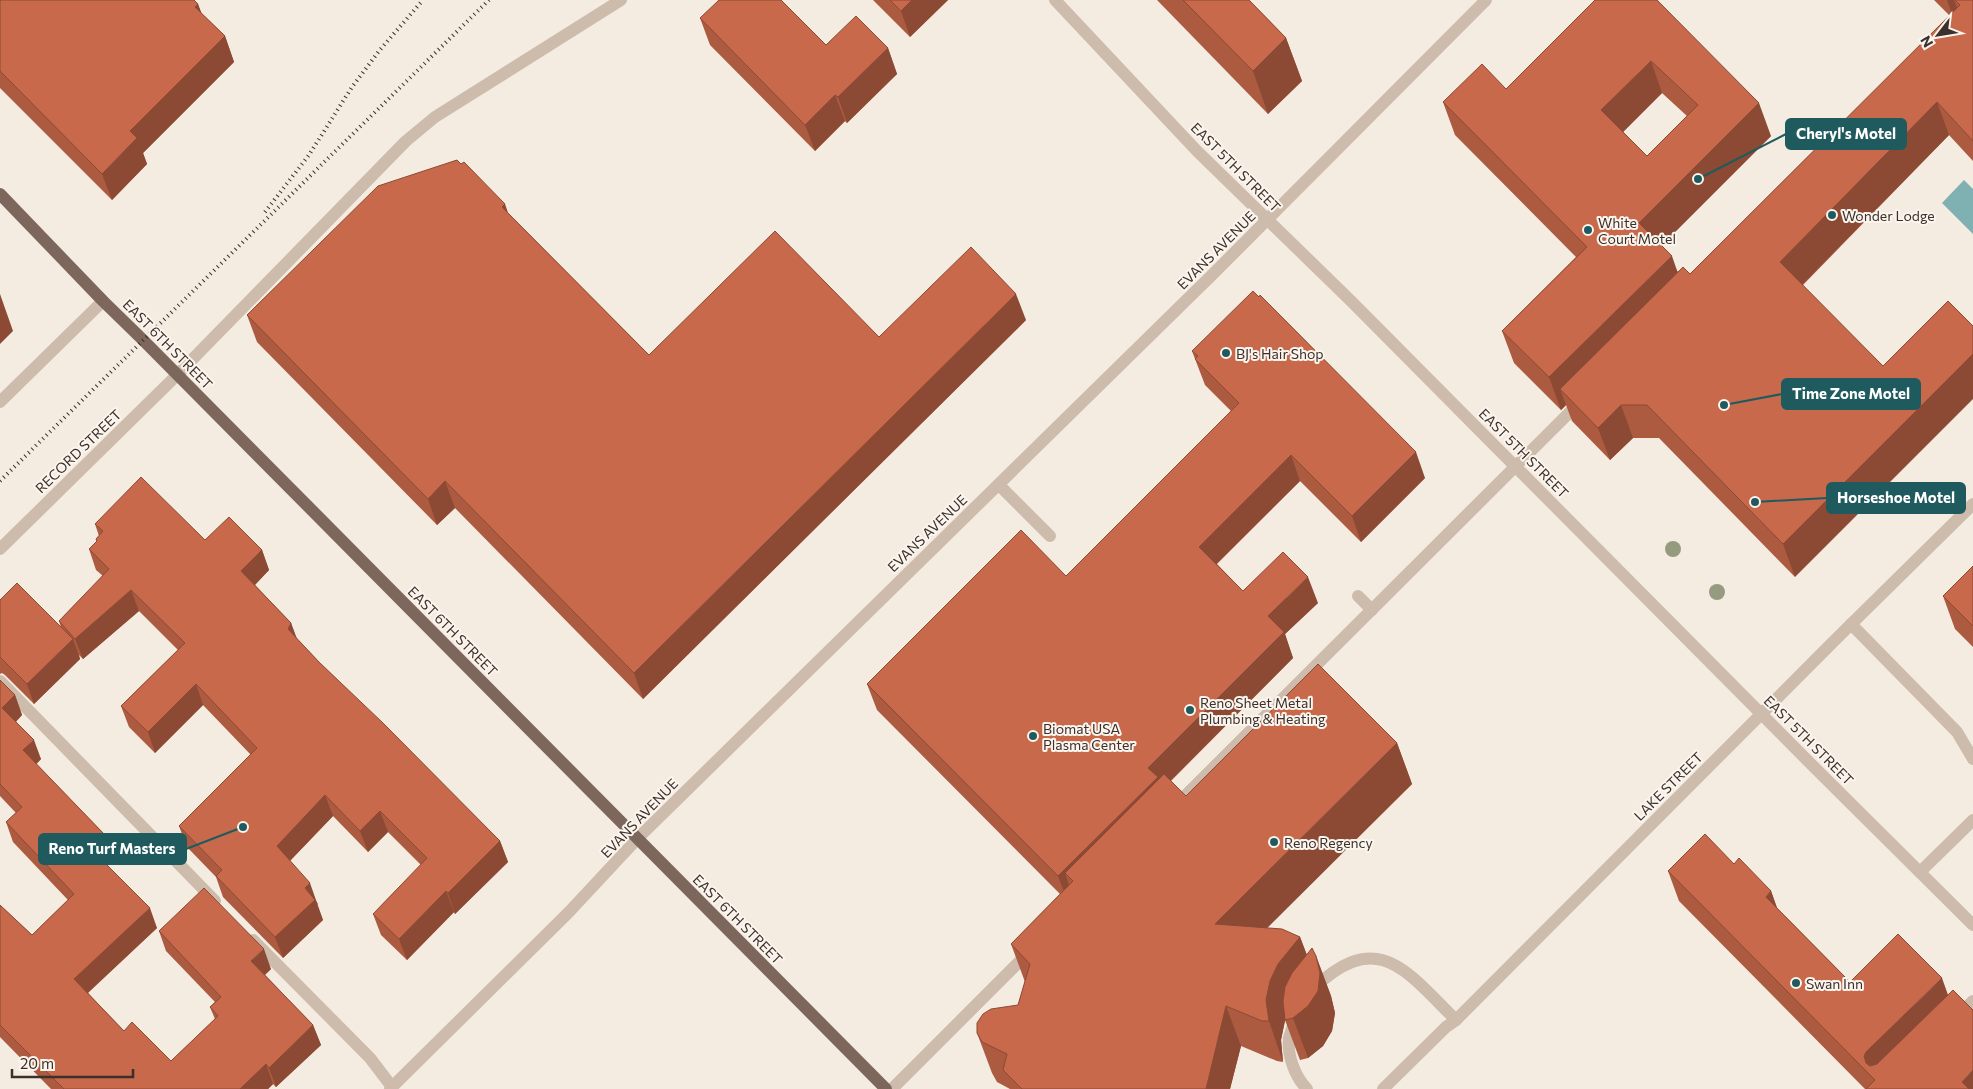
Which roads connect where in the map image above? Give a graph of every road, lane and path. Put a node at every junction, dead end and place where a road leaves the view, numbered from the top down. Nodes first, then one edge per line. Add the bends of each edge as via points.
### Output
1 (621, 0) edge
2 (1055, 0) edge
3 (1486, 0) edge
4 (0, 194) edge
5 (1268, 220) junction
6 (103, 301) junction
7 (177, 375) junction
8 (1590, 392) edge
9 (0, 402) edge
10 (1516, 466) junction
11 (999, 485) junction
12 (1973, 504) edge
13 (1050, 536) dead end
14 (0, 549) edge
15 (1358, 596) dead end
16 (1372, 610) junction
17 (1851, 624) junction
18 (0, 681) edge
19 (1762, 713) junction
20 (1973, 759) edge
21 (1166, 815) edge
22 (1973, 820) edge
23 (638, 838) junction
24 (1920, 872) junction
25 (221, 907) edge
26 (1973, 925) edge
27 (242, 928) edge
28 (1039, 942) edge
29 (1973, 1001) edge
30 (1456, 1020) junction
31 (1949, 1024) edge
32 (391, 1088) edge
33 (886, 1089) edge
34 (892, 1089) edge
35 (1307, 1089) edge
36 (1383, 1089) edge

1 - 7 street, RECORD STREET via 435,116 406,141
2 - 5 street, EAST 5TH STREET via 1197,151
3 - 5 street, EVANS AVENUE
4 - 6 main road, EAST 6TH STREET
5 - 10 street, EAST 5TH STREET
5 - 11 street, EVANS AVENUE
6 - 7 main road, EAST 6TH STREET
6 - 9 street
7 - 14 street, RECORD STREET
7 - 23 main road, EAST 6TH STREET
8 - 10 street
10 - 16 street
10 - 19 street, EAST 5TH STREET
11 - 13 street
11 - 23 street, EVANS AVENUE
12 - 17 street, LAKE STREET
15 - 16 street
16 - 21 street
17 - 19 street, LAKE STREET
17 - 20 street via 1957,732
18 - 25 street
19 - 24 street, EAST 5TH STREET
19 - 30 street, LAKE STREET
22 - 24 street
23 - 32 street, EVANS AVENUE via 569,912
23 - 33 main road, EAST 6TH STREET
24 - 26 street, EAST 5TH STREET
27 - 32 street via 370,1058
28 - 34 street
29 - 31 street
30 - 35 street via 1397,965 1385,960 1355,961 1328,975 1311,991 1295,1018 1289,1040 1293,1066
30 - 36 street, LAKE STREET

